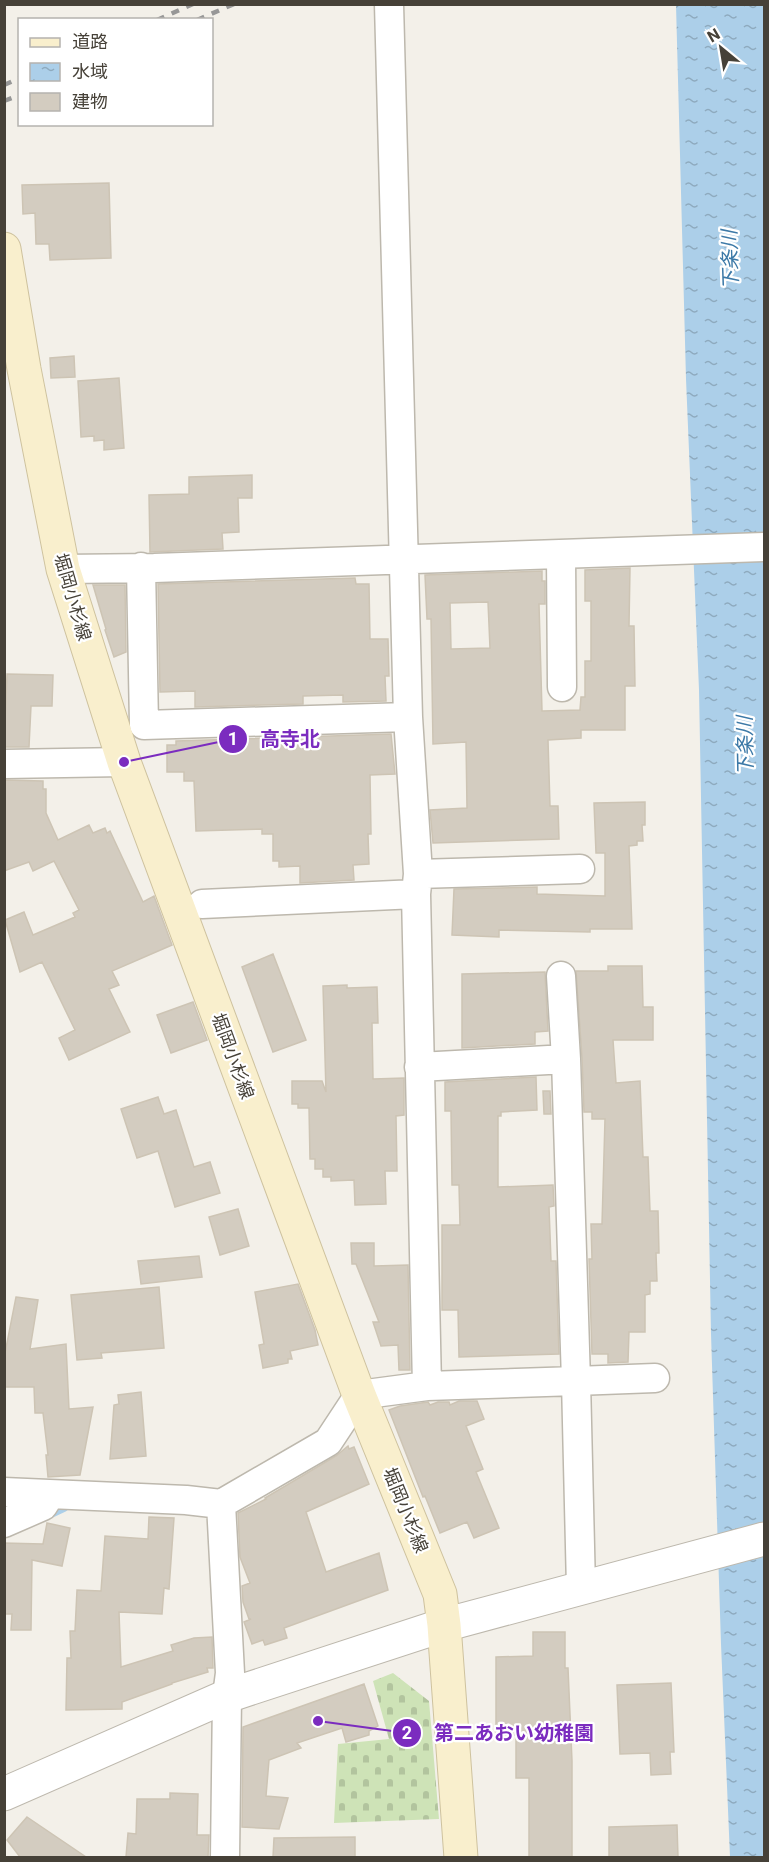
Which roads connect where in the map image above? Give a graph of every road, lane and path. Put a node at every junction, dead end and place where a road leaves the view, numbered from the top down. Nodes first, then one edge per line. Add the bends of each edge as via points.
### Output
1 (389, 4) edge
2 (4, 249) edge
3 (765, 547) edge
4 (561, 555) junction
5 (404, 559) junction
6 (141, 567) junction
7 (63, 569) junction
8 (562, 687) dead end
9 (408, 717) junction
10 (124, 762) junction
11 (4, 764) edge
12 (580, 869) dead end
13 (417, 884) junction
14 (202, 904) dead end
15 (561, 976) dead end
16 (566, 1059) junction
17 (419, 1067) junction
18 (655, 1378) dead end
19 (576, 1381) junction
20 (427, 1386) junction
21 (359, 1395) junction
22 (4, 1492) edge
23 (50, 1495) junction
24 (221, 1504) junction
25 (4, 1523) edge
26 (765, 1539) edge
27 (581, 1588) junction
28 (444, 1625) junction
29 (227, 1696) junction
30 (4, 1794) edge
31 (225, 1857) edge
32 (461, 1857) edge

1 - 5 street
2 - 7 main road, 堀岡小杉線
3 - 4 street
4 - 5 street
4 - 8 street
5 - 6 street
5 - 9 street
6 - 7 street
6 - 9 street via 144,725
7 - 10 main road, 堀岡小杉線
9 - 13 street
10 - 11 street
10 - 21 main road, 堀岡小杉線
12 - 13 street
13 - 14 street
13 - 17 street
15 - 16 street
16 - 17 street
16 - 19 street
17 - 20 street
18 - 19 street
19 - 20 street
19 - 27 street
20 - 21 street
21 - 24 street via 328,1443
21 - 28 main road, 堀岡小杉線 via 440,1594
22 - 23 street
23 - 24 street
23 - 25 street via 44,1506
24 - 29 street via 230,1673
26 - 27 street
27 - 28 street
28 - 29 street
28 - 32 main road, 堀岡小杉線
29 - 30 street
29 - 31 street

